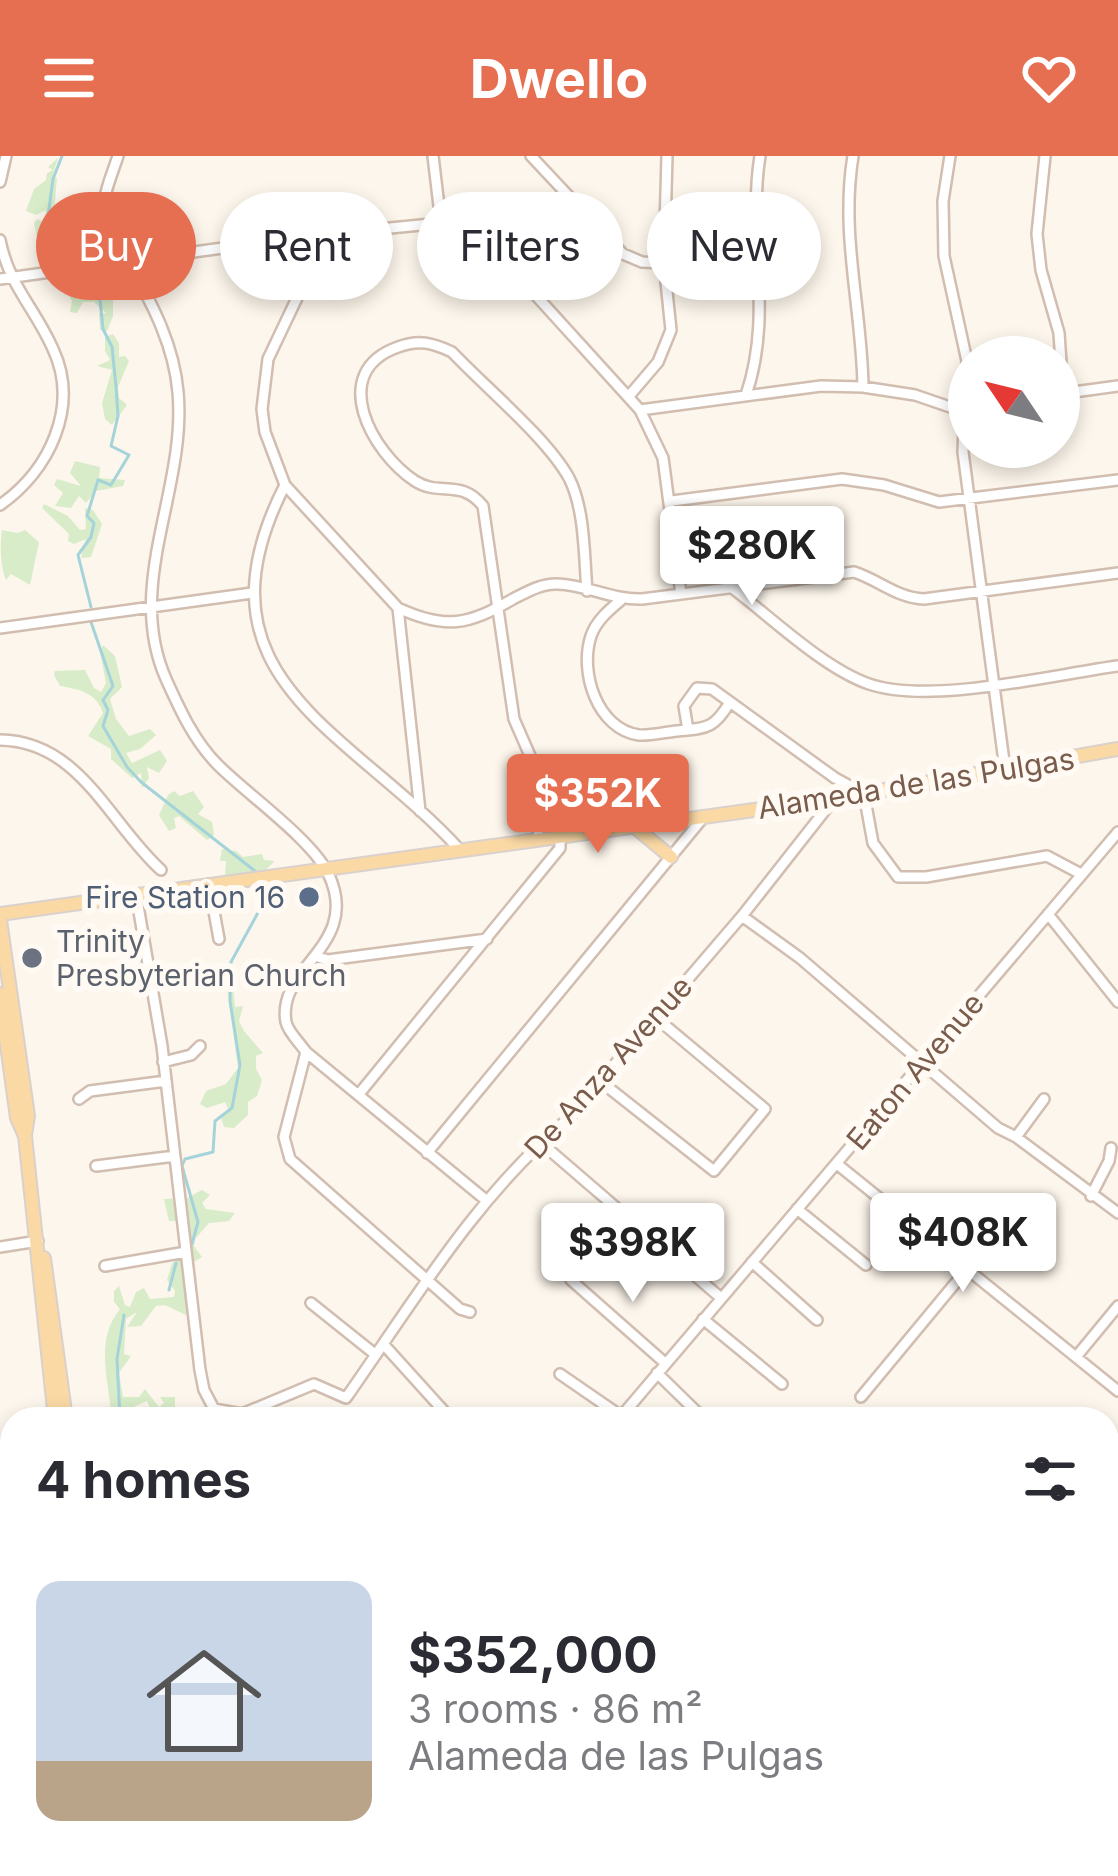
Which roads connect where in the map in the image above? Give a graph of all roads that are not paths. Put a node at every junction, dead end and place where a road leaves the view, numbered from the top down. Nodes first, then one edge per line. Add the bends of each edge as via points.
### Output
1 (6, 156) edge
2 (118, 156) edge
3 (433, 156) edge
4 (531, 156) edge
5 (667, 156) edge
6 (760, 156) edge
7 (853, 156) edge
8 (950, 156) edge
9 (1045, 156) edge
10 (0, 182) edge
11 (109, 192) edge
12 (437, 192) edge
13 (666, 192) edge
14 (0, 240) edge
15 (647, 262) edge
16 (36, 274) edge
17 (5, 278) edge
18 (150, 300) edge
19 (295, 300) edge
20 (540, 300) edge
21 (667, 300) edge
22 (960, 336) edge
23 (1059, 336) edge
24 (1118, 386) edge
25 (863, 387) junction
26 (1080, 391) edge
27 (746, 395) junction
28 (629, 396) junction
29 (948, 406) edge
30 (640, 410) junction
31 (965, 468) edge
32 (1118, 480) edge
33 (285, 485) junction
34 (969, 498) junction
35 (672, 501) junction
36 (0, 505) edge
37 (1118, 573) edge
38 (732, 588) junction
39 (587, 591) junction
40 (981, 591) junction
41 (252, 593) junction
42 (681, 594) junction
43 (620, 600) junction
44 (150, 606) junction
45 (398, 608) junction
46 (496, 609) junction
47 (0, 628) edge
48 (1118, 666) edge
49 (993, 683) junction
50 (730, 702) junction
51 (688, 730) junction
52 (0, 740) edge
53 (1118, 749) edge
54 (1005, 769) junction
55 (835, 778) junction
56 (863, 794) junction
57 (830, 800) junction
58 (420, 811) junction
59 (702, 818) junction
60 (635, 826) junction
61 (1118, 832) edge
62 (560, 837) junction
63 (539, 839) junction
64 (460, 850) junction
65 (671, 857) junction
66 (326, 869) junction
67 (161, 870) dead end
68 (1081, 874) junction
69 (209, 884) junction
70 (136, 894) junction
71 (1048, 914) junction
72 (742, 916) junction
73 (0, 917) edge
74 (219, 939) dead end
75 (488, 939) junction
76 (318, 957) junction
77 (1118, 978) edge
78 (1106, 988) junction
79 (1118, 1002) edge
80 (4, 1003) edge
81 (655, 1017) junction
82 (200, 1046) dead end
83 (306, 1052) junction
84 (164, 1061) junction
85 (920, 1063) junction
86 (166, 1081) junction
87 (600, 1081) junction
88 (359, 1094) junction
89 (80, 1099) dead end
90 (1045, 1099) dead end
91 (1016, 1137) junction
92 (540, 1142) junction
93 (1111, 1148) dead end
94 (427, 1153) junction
95 (175, 1156) junction
96 (837, 1164) junction
97 (96, 1166) dead end
98 (1091, 1196) junction
99 (487, 1201) junction
100 (797, 1209) junction
101 (1118, 1213) edge
102 (38, 1241) junction
103 (0, 1247) edge
104 (186, 1252) junction
105 (752, 1262) junction
106 (866, 1265) dead end
107 (105, 1266) dead end
108 (968, 1270) junction
109 (428, 1278) junction
110 (571, 1280) dead end
111 (722, 1298) junction
112 (311, 1304) dead end
113 (1118, 1306) edge
114 (470, 1312) dead end
115 (703, 1319) junction
116 (818, 1319) dead end
117 (385, 1346) junction
118 (376, 1355) junction
119 (1076, 1357) junction
120 (665, 1364) junction
121 (657, 1373) junction
122 (560, 1374) dead end
123 (782, 1384) dead end
124 (1118, 1391) edge
125 (861, 1397) dead end
126 (54, 1407) edge
127 (64, 1407) edge
128 (209, 1407) edge
129 (259, 1407) edge
130 (440, 1407) edge
131 (606, 1407) edge
132 (628, 1407) edge
133 (692, 1407) edge

1 - 10 street
2 - 11 street
3 - 12 street
4 - 15 street via 623,254
5 - 13 street
6 - 27 street via 760,330
7 - 25 street via 849,261
8 - 22 street via 943,244
9 - 23 street via 1037,233
14 - 17 street
16 - 17 street
17 - 36 street via 56,354 62,395 44,462
18 - 44 street via 178,388 176,457
19 - 33 street via 263,384 265,432
20 - 28 street
21 - 28 street via 670,330 658,362
24 - 26 street
25 - 27 street
25 - 29 street
27 - 30 street
28 - 30 street
30 - 35 street
31 - 34 street
32 - 34 street
33 - 41 street
33 - 45 street
34 - 35 street via 925,500 842,479
34 - 40 street
35 - 42 street
37 - 40 street
38 - 40 street via 854,572 906,599
38 - 42 street
38 - 49 street via 866,683 908,694
39 - 43 street
39 - 46 street via 557,584
39 - 46 street via 570,480 547,450 452,352 415,341 391,349 362,388 366,427 414,480 467,491 483,506
40 - 49 street
41 - 44 street
41 - 58 street via 260,642 286,690
42 - 43 street
43 - 51 street via 590,638 596,704 637,735
44 - 47 street
44 - 66 street via 163,673 197,738
45 - 46 street via 426,621 464,623
45 - 58 street
46 - 63 street via 514,719 531,758
48 - 49 street
49 - 54 street
50 - 51 street via 714,725
50 - 51 street via 697,688 685,706
50 - 55 street
52 - 67 street via 43,748 73,766
53 - 54 main road, Alameda de las Pulgas
54 - 56 main road, Alameda de las Pulgas
55 - 56 street
55 - 57 street, De Anza Avenue
56 - 57 main road, Alameda de las Pulgas
56 - 68 street via 873,843 898,878 1047,856
57 - 59 main road, Alameda de las Pulgas
57 - 72 street, De Anza Avenue
58 - 64 street
59 - 60 main road, Alameda de las Pulgas
59 - 65 street
60 - 62 main road, Alameda de las Pulgas
60 - 65 main road
61 - 68 street, Eaton Avenue
62 - 63 main road, Alameda de las Pulgas
62 - 75 street via 560,848
63 - 64 main road, Alameda de las Pulgas
64 - 66 main road, Alameda de las Pulgas
65 - 94 street
66 - 69 main road, Alameda de las Pulgas
66 - 76 street via 334,919
68 - 71 street, Eaton Avenue
69 - 70 main road, Alameda de las Pulgas
69 - 74 street
70 - 73 main road, Alameda de las Pulgas
70 - 84 street
71 - 78 street
71 - 85 street, Eaton Avenue
72 - 81 street, De Anza Avenue
72 - 85 street
73 - 80 main road
75 - 76 street
75 - 88 street
76 - 83 street via 287,996 286,1025
77 - 78 street
78 - 79 street
80 - 102 main road
81 - 87 street, De Anza Avenue
81 - 87 street via 765,1109 714,1171
82 - 84 street
83 - 88 street
83 - 109 street via 284,1137 290,1159
84 - 86 street
85 - 91 street
85 - 96 street, Eaton Avenue
86 - 89 street via 90,1090
86 - 95 street
87 - 92 street, De Anza Avenue
88 - 94 street
90 - 91 street
91 - 98 street
92 - 99 street, De Anza Avenue
92 - 111 street
93 - 98 street
94 - 99 street
95 - 97 street
95 - 104 street
96 - 100 street, Eaton Avenue
96 - 108 street
98 - 101 street
99 - 109 street, De Anza Avenue
100 - 105 street, Eaton Avenue
100 - 106 street
102 - 103 street
102 - 126 main road
102 - 127 main road
104 - 107 street
104 - 128 street
105 - 111 street, Eaton Avenue
105 - 116 street
108 - 119 street
108 - 125 street
109 - 114 street
109 - 117 street, De Anza Avenue
110 - 120 street
111 - 115 street, Eaton Avenue
112 - 118 street
113 - 119 street
115 - 120 street, Eaton Avenue
115 - 123 street
117 - 118 street, De Anza Avenue
117 - 130 street
118 - 129 street, De Anza Avenue via 346,1398 314,1384
119 - 124 street
120 - 121 street, Eaton Avenue
121 - 132 street, Eaton Avenue
121 - 133 street
122 - 131 street

